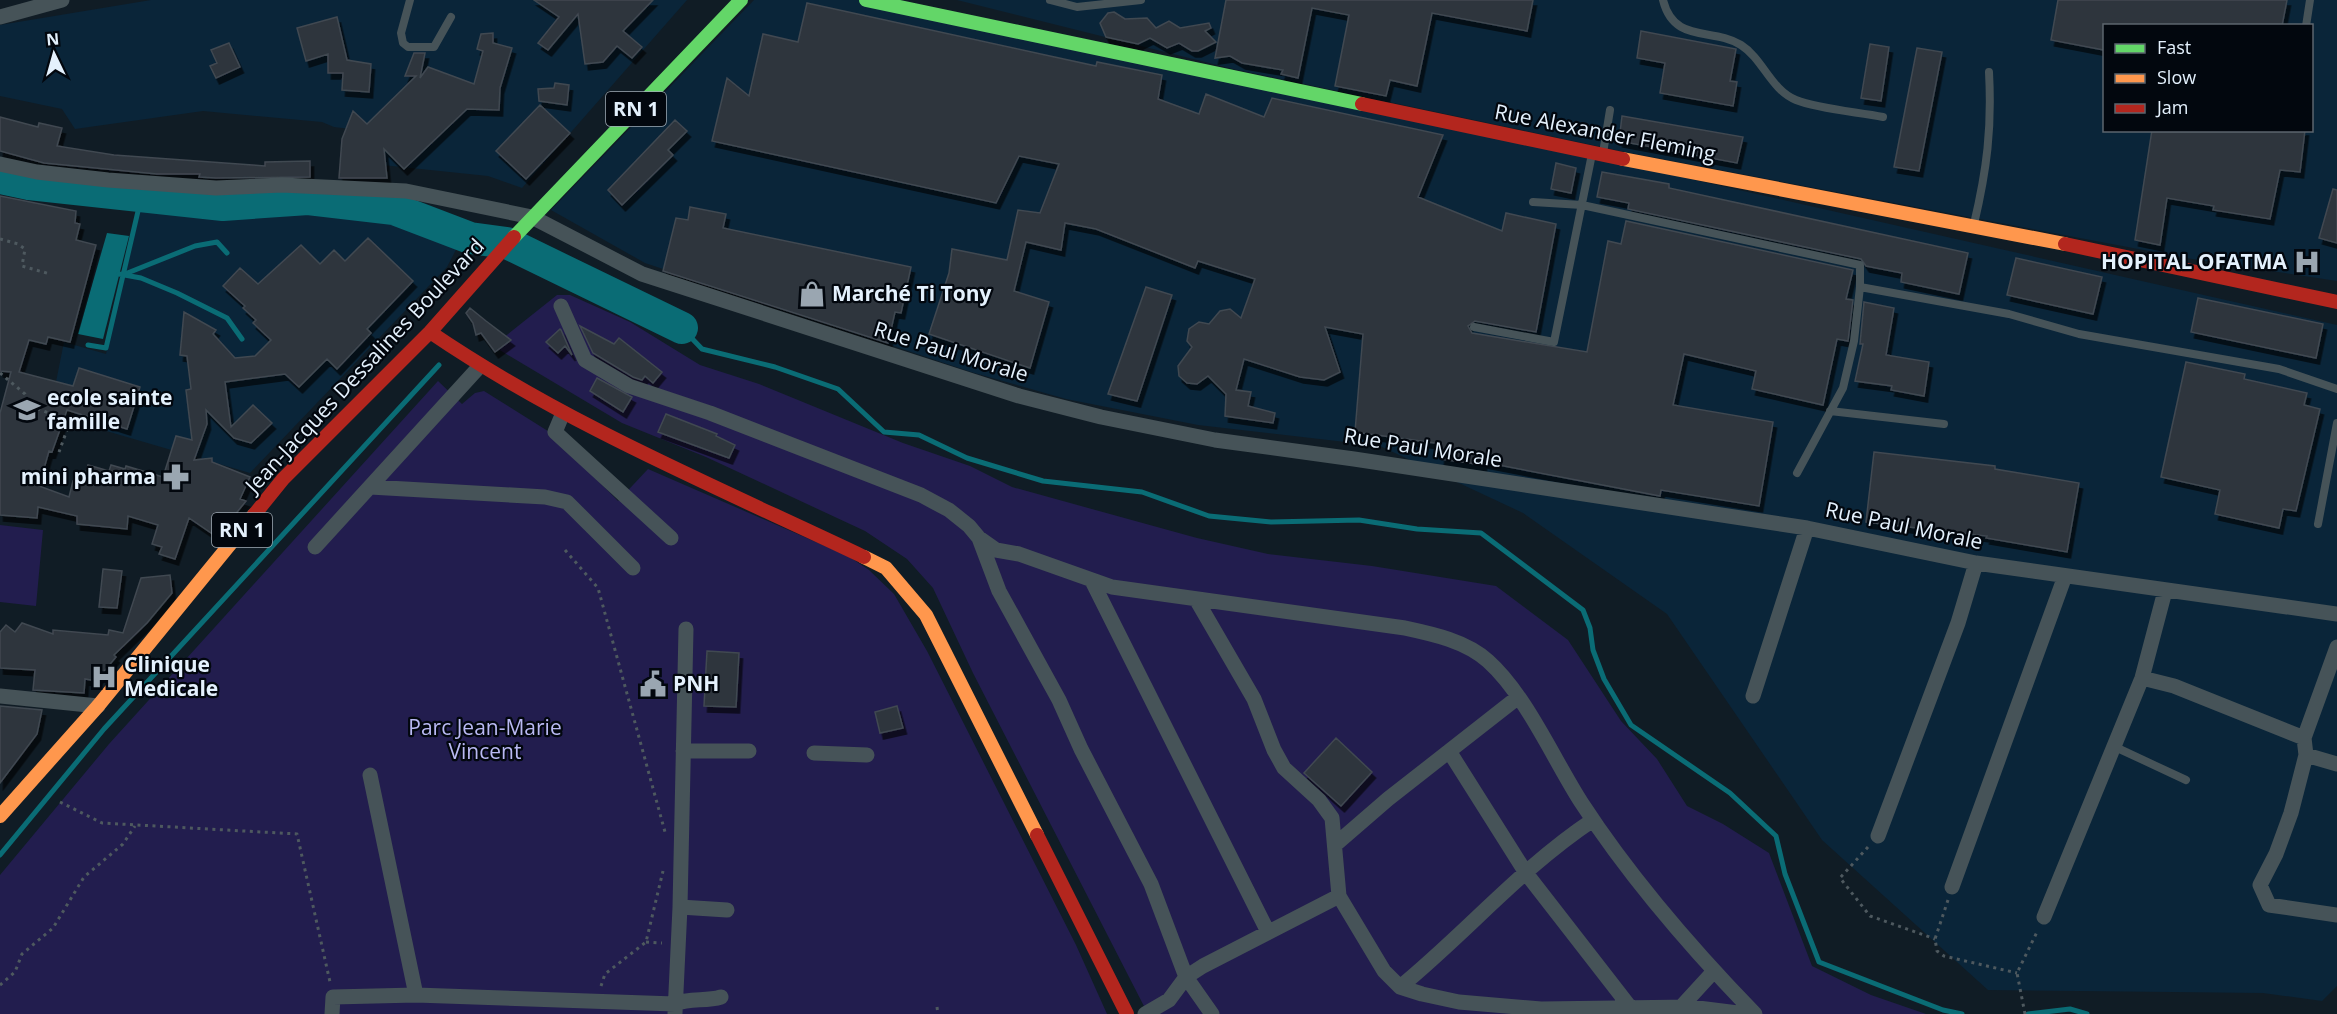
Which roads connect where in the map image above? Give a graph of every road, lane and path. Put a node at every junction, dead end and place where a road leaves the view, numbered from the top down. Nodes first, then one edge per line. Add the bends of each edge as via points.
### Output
1 (62, 0) edge
2 (410, 0) edge
3 (741, 0) edge
4 (866, 0) edge
5 (1050, 0) edge
6 (1141, 0) edge
7 (1663, 0) edge
8 (2310, 0) edge
9 (0, 17) edge
10 (451, 17) dead end
11 (2306, 24) edge
12 (1989, 72) dead end
13 (1610, 110) dead end
14 (1883, 117) dead end
15 (1598, 154) junction
16 (0, 164) edge
17 (1533, 202) dead end
18 (1582, 206) junction
19 (532, 217) junction
20 (1973, 225) junction
21 (0, 239) edge
22 (50, 274) dead end
23 (1860, 287) junction
24 (2337, 302) edge
25 (561, 306) dead end
26 (1474, 327) dead end
27 (430, 332) junction
28 (480, 366) junction
29 (0, 373) edge
30 (2337, 389) edge
31 (1830, 411) junction
32 (563, 413) junction
33 (2337, 423) edge
34 (1944, 424) dead end
35 (59, 452) dead end
36 (1797, 473) dead end
37 (370, 487) junction
38 (2318, 524) dead end
39 (1807, 528) junction
40 (671, 538) dead end
41 (979, 538) junction
42 (315, 547) dead end
43 (565, 550) dead end
44 (1976, 563) junction
45 (633, 568) dead end
46 (2065, 576) junction
47 (1092, 580) junction
48 (2164, 591) junction
49 (1196, 599) junction
50 (2337, 614) edge
51 (686, 629) dead end
52 (2337, 647) edge
53 (2142, 678) junction
54 (0, 696) edge
55 (1753, 696) dead end
56 (1517, 698) junction
57 (98, 706) junction
58 (2304, 738) junction
59 (2113, 746) junction
60 (683, 751) junction
61 (1449, 751) junction
62 (749, 752) dead end
63 (814, 753) dead end
64 (867, 755) dead end
65 (2306, 755) junction
66 (2337, 764) edge
67 (370, 775) dead end
68 (2186, 780) dead end
69 (60, 802) dead end
70 (0, 816) edge
71 (1593, 820) junction
72 (135, 826) junction
73 (1878, 836) joint
74 (667, 841) dead end
75 (1336, 844) junction
76 (664, 869) dead end
77 (1526, 873) junction
78 (1952, 887) joint
79 (1340, 896) junction
80 (680, 907) junction
81 (727, 910) dead end
82 (2337, 915) edge
83 (2043, 918) joint
84 (1268, 932) junction
85 (1935, 939) junction
86 (1714, 971) junction
87 (2017, 973) junction
88 (1186, 977) junction
89 (0, 985) edge
90 (1400, 987) junction
91 (416, 995) junction
92 (333, 997) junction
93 (721, 997) dead end
94 (592, 1001) junction
95 (937, 1007) dead end
96 (1630, 1007) junction
97 (1681, 1007) junction
98 (675, 1009) edge
99 (332, 1014) edge
100 (938, 1014) edge
101 (1127, 1014) edge
102 (1144, 1014) edge
103 (1212, 1014) edge
104 (1746, 1014) edge
105 (1755, 1014) edge
106 (2025, 1014) edge

1 - 9 street
2 - 10 lane via 401,33 403,44 408,47 434,47
3 - 19 street, Jean-Jacques Dessalines Boulevard / RN 1
4 - 15 street, Rue Alexander Fleming
5 - 6 lane via 1077,7
7 - 14 lane via 1666,11 1680,28 1738,43 1753,53 1779,89 1796,100
8 - 11 lane
12 - 20 lane via 1991,121 1986,174
13 - 15 lane
15 - 18 lane
15 - 20 street, Rue Alexander Fleming
16 - 19 street, Rue Paul Morale via 37,172 154,184 406,191
17 - 18 lane
18 - 23 lane via 1860,265
18 - 26 lane via 1554,342
19 - 27 street, Jean-Jacques Dessalines Boulevard / RN 1
19 - 39 street, Rue Paul Morale via 642,274 997,389 1101,417 1215,440
20 - 24 street, Rue Alexander Fleming
21 - 22 path via 25,249 22,266
23 - 30 lane via 2009,314 2079,333 2279,369
23 - 31 lane via 1854,341 1843,388
25 - 41 street via 585,360 629,386 710,413 921,495 949,510
27 - 28 street
27 - 57 street, Jean-Jacques Dessalines Boulevard / RN 1 via 284,479
28 - 32 street
28 - 37 street
29 - 35 path via 25,394 32,406 68,427
31 - 34 lane
31 - 36 lane
32 - 40 street via 555,432
32 - 101 street via 886,568 926,615
33 - 38 lane
37 - 42 street
37 - 45 street via 545,497 567,502
39 - 44 street, Rue Paul Morale
39 - 55 street
41 - 47 street via 996,550 1019,554
41 - 88 street via 999,591 1059,700 1151,884
43 - 74 path via 598,588
44 - 46 street, Rue Paul Morale
44 - 73 street via 1958,623
46 - 48 street, Rue Paul Morale
46 - 78 street
47 - 49 street via 1112,587
47 - 84 street
48 - 50 street, Rue Paul Morale
48 - 53 street
49 - 56 street via 1440,635 1488,661
49 - 75 street via 1254,699 1284,768 1320,800 1332,818
51 - 60 street
52 - 58 street
53 - 58 street via 2174,686
53 - 59 street
54 - 57 street
56 - 61 street
56 - 71 street
57 - 70 street, Jean-Jacques Dessalines Boulevard / RN 1
58 - 65 street
59 - 68 lane
59 - 83 street
60 - 62 street
60 - 80 street
61 - 75 street
61 - 77 street
63 - 64 street
65 - 66 street
65 - 82 street via 2276,854 2260,885 2269,905
67 - 91 street
69 - 72 path via 102,823
71 - 77 street
71 - 86 street
72 - 89 path via 123,844 84,877 52,928 22,954 15,972
72 - 92 path via 297,834
73 - 85 path via 1840,878 1870,916
75 - 79 street
76 - 94 path via 646,942 605,974
77 - 90 street
77 - 96 street
78 - 85 path
79 - 84 street
79 - 90 street via 1384,971
80 - 81 street
80 - 98 street
83 - 87 path
84 - 88 street
85 - 87 path via 1937,951 1944,956
86 - 97 street
86 - 105 street
87 - 106 path
88 - 102 street via 1169,1000
88 - 103 street
90 - 96 street via 1460,1002 1541,1009
91 - 92 street
91 - 94 street
92 - 99 street
93 - 98 street via 685,999
94 - 98 street
95 - 100 path
96 - 97 street
97 - 104 street

